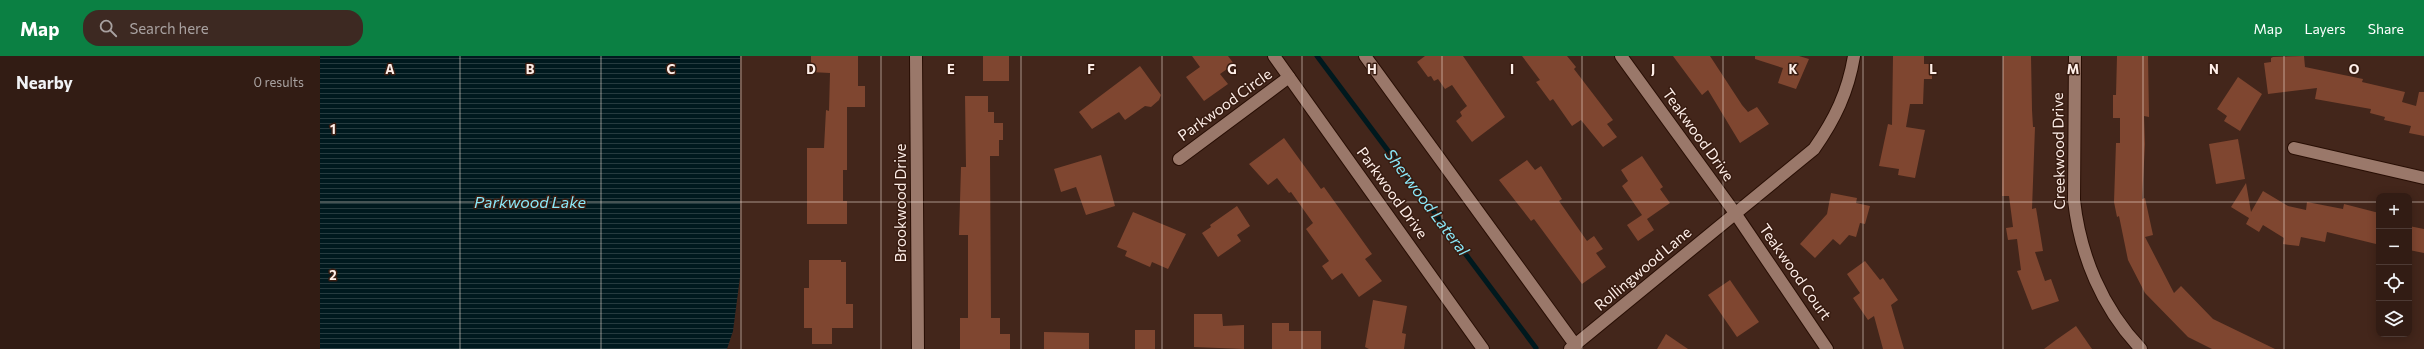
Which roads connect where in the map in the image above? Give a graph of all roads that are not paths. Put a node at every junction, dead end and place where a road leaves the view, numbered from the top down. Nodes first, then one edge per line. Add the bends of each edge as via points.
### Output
1 (916, 56) edge
2 (1274, 56) edge
3 (1365, 56) edge
4 (1621, 56) edge
5 (1854, 56) edge
6 (2075, 56) edge
7 (1290, 77) junction
8 (2294, 148) dead end
9 (1179, 159) dead end
10 (2424, 178) edge
11 (1735, 213) junction
12 (1573, 347) edge
13 (918, 349) edge
14 (1484, 349) edge
15 (1827, 349) edge
16 (2141, 349) edge

1 - 13 street, Brookwood Drive
2 - 7 street, Parkwood Drive
3 - 12 street
4 - 11 street, Teakwood Drive
5 - 11 street, Rollingwood Lane via 1850,79 1840,107 1814,148
6 - 16 street, Creekwood Drive via 2076,222 2083,251 2096,283 2114,315
7 - 9 street, Parkwood Circle
7 - 14 street, Parkwood Drive
8 - 10 street
11 - 12 street, Rollingwood Lane
11 - 15 street, Teakwood Court

